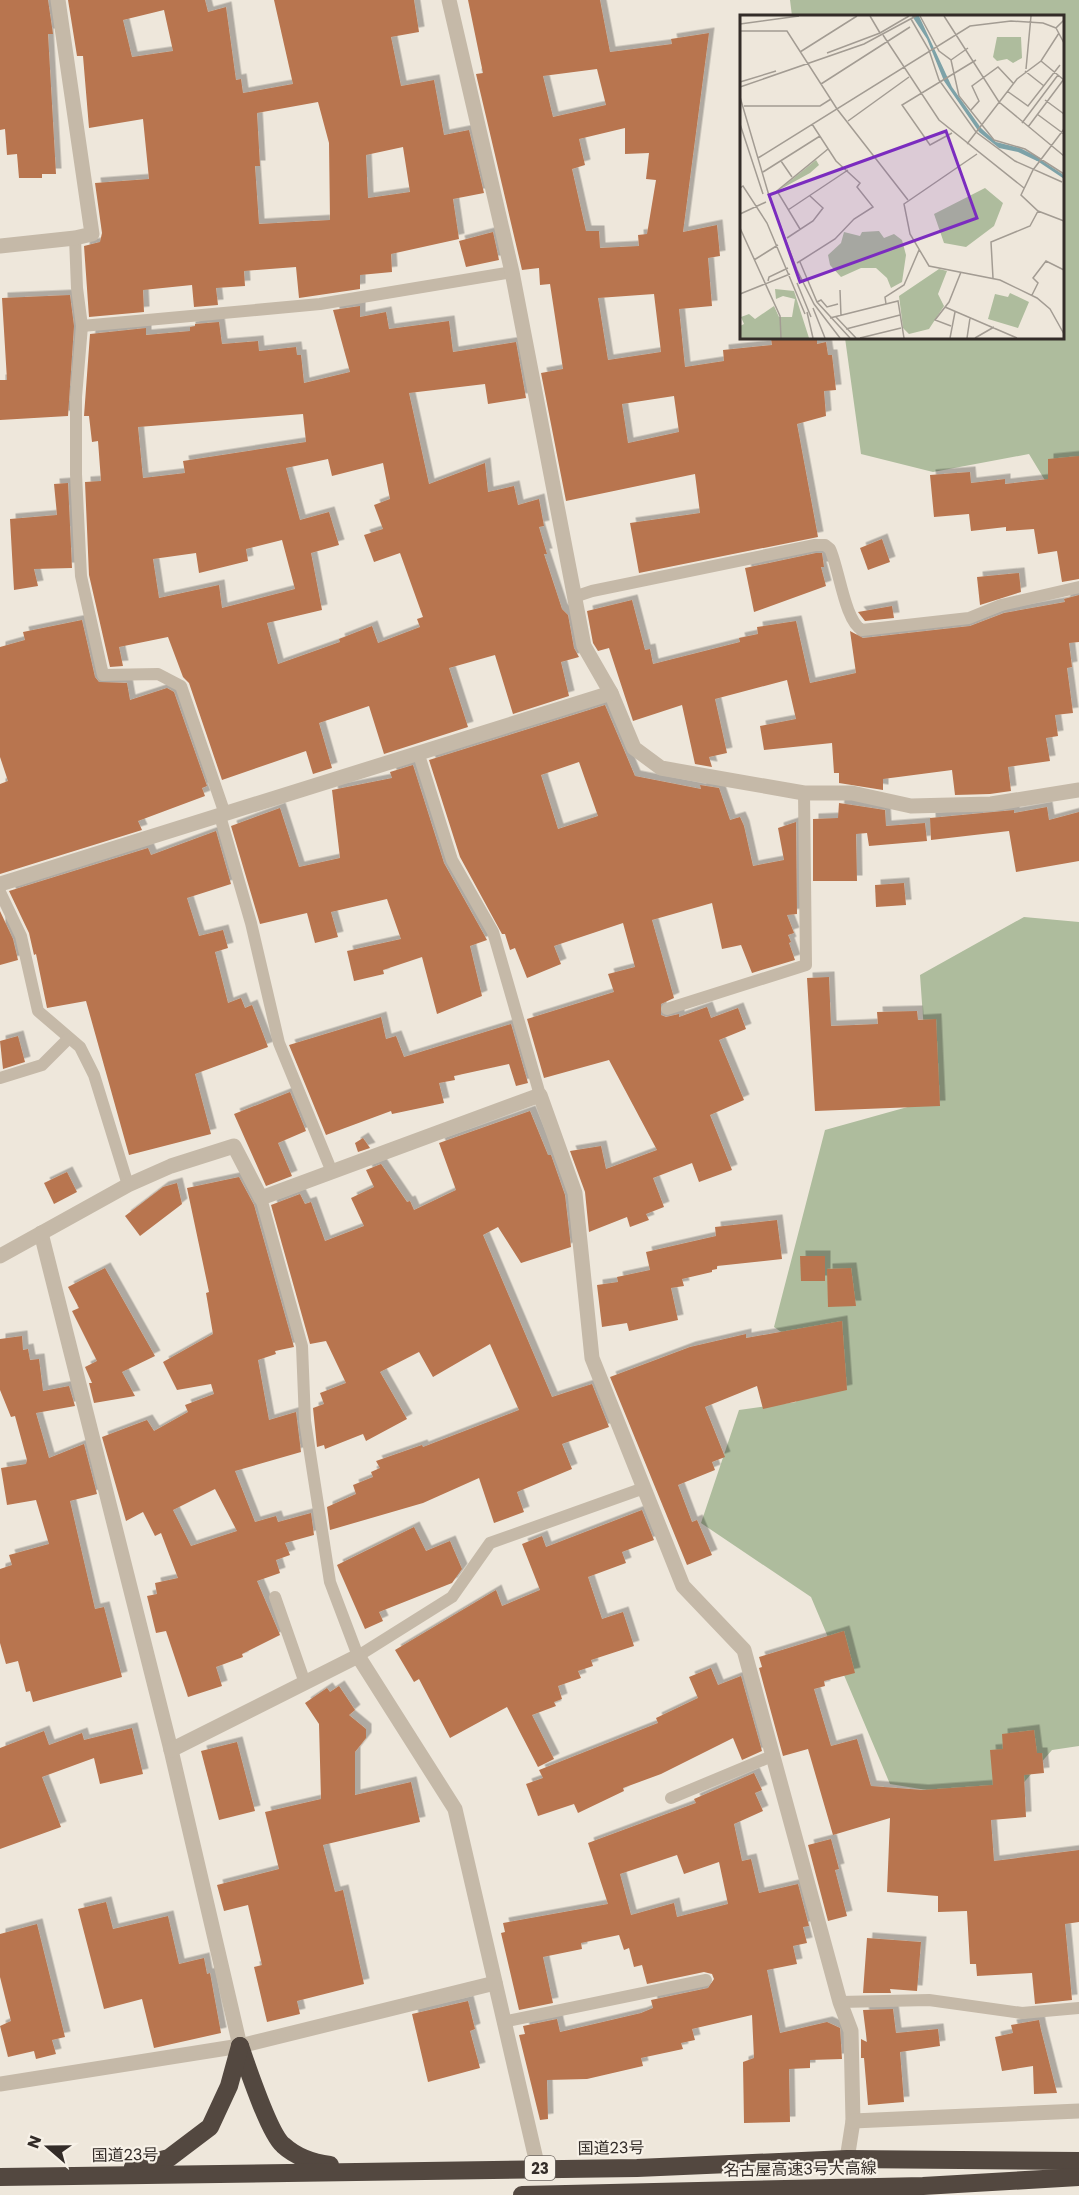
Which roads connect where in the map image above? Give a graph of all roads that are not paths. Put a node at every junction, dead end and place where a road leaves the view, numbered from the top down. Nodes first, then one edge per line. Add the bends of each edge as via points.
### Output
1 (58, 0) edge
2 (449, 0) edge
3 (75, 238) junction
4 (0, 246) edge
5 (512, 272) junction
6 (82, 326) junction
7 (1079, 587) edge
8 (574, 597) junction
9 (611, 693) junction
10 (419, 755) junction
11 (1079, 790) edge
12 (804, 793) junction
13 (222, 815) junction
14 (0, 884) edge
15 (0, 892) edge
16 (667, 1009) dead end
17 (68, 1039) junction
18 (0, 1078) edge
19 (540, 1095) junction
20 (332, 1172) junction
21 (128, 1185) junction
22 (261, 1198) junction
23 (41, 1233) junction
24 (0, 1256) edge
25 (644, 1488) junction
26 (275, 1597) dead end
27 (358, 1656) junction
28 (305, 1683) junction
29 (171, 1750) junction
30 (772, 1756) junction
31 (671, 1798) dead end
32 (706, 1980) dead end
33 (495, 1983) junction
34 (840, 2002) junction
35 (1079, 2008) edge
36 (503, 2022) junction
37 (240, 2046) junction
38 (0, 2084) edge
39 (1079, 2111) edge
40 (853, 2121) junction
41 (847, 2159) junction
42 (1079, 2161) edge
43 (538, 2168) junction
44 (381, 2172) junction
45 (105, 2174) junction
46 (0, 2177) edge
47 (1079, 2177) edge
48 (522, 2195) edge

1 - 3 street via 92,234
2 - 5 street
3 - 4 street
3 - 6 lane
5 - 6 lane via 320,304
5 - 8 street
6 - 13 lane via 76,397 81,576 103,675 158,674 181,686
7 - 8 lane via 1001,605 969,618 862,630 851,616 830,549 815,545
8 - 9 street via 584,646
9 - 10 street
9 - 12 street via 634,748 661,768
10 - 13 street
10 - 19 lane via 452,860 493,932
11 - 12 street via 991,804 911,806 852,793
12 - 16 lane via 806,965
13 - 14 street
13 - 20 lane via 276,1034
15 - 17 lane via 21,936 38,1011
17 - 18 lane via 42,1065
17 - 21 lane via 80,1047 94,1075
19 - 20 street
19 - 25 street via 574,1193 592,1358
20 - 22 street
21 - 22 street via 234,1146
21 - 23 street
22 - 27 lane via 302,1346 305,1420 330,1582
23 - 24 street
23 - 29 street
25 - 27 lane via 490,1543 452,1597
25 - 30 street via 683,1586 744,1650
26 - 28 lane
27 - 28 street
27 - 33 street via 455,1809
28 - 29 street
29 - 37 street
30 - 31 lane
30 - 34 street
32 - 36 lane
33 - 36 street
33 - 37 street
34 - 35 lane via 929,2000 1022,2013
34 - 40 street via 851,2031
36 - 43 street
37 - 38 street
37 - 44 highway via 281,2144 313,2163
37 - 45 highway via 229,2086 210,2127 170,2158
39 - 40 street
40 - 41 street
41 - 42 highway, 国道23号 / 23
41 - 43 highway, 国道23号 / 23
43 - 44 highway, 国道23号 / 23
44 - 45 highway, 国道23号 / 23
45 - 46 highway, 国道23号 / 23
47 - 48 highway, 名古屋高速3号大高線 via 923,2186

